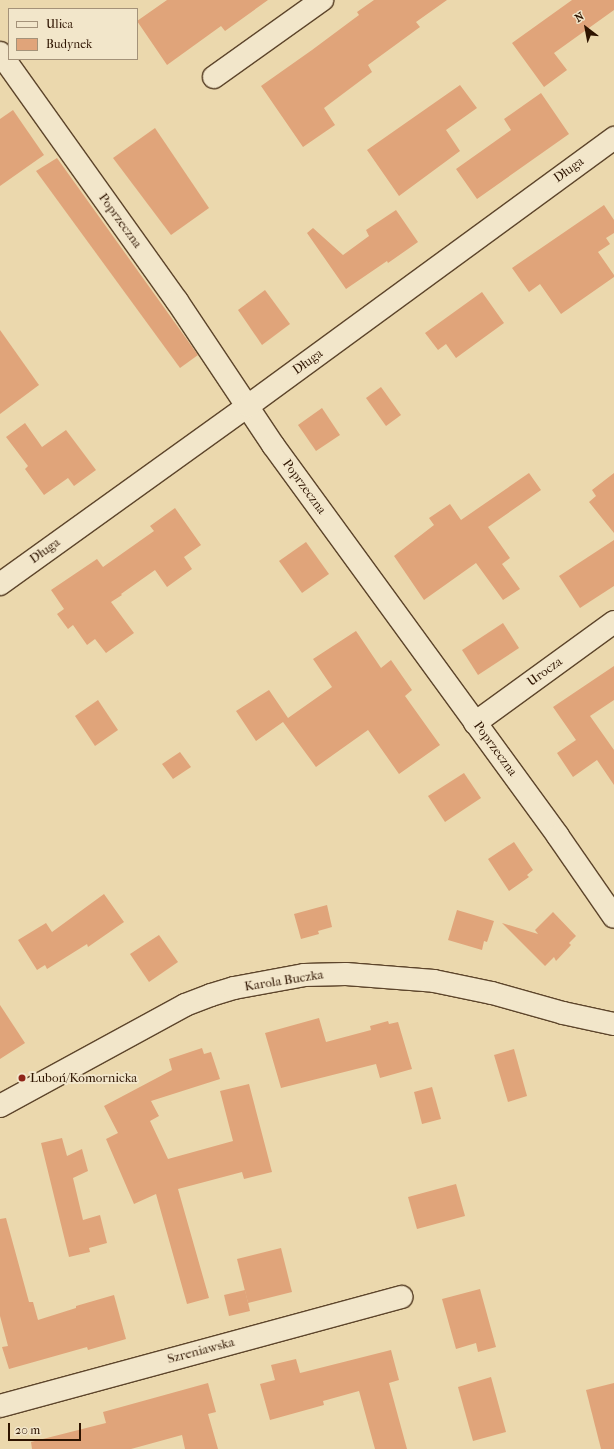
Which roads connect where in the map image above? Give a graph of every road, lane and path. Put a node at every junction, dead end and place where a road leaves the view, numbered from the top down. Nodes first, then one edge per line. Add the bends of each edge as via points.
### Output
1 (322, 0) edge
2 (0, 53) edge
3 (214, 77) dead end
4 (614, 138) edge
5 (248, 406) junction
6 (0, 584) edge
7 (614, 622) edge
8 (475, 723) junction
9 (614, 918) edge
10 (614, 1024) edge
11 (0, 1106) edge
12 (401, 1297) dead end
13 (0, 1406) edge

1 - 3 street
2 - 5 street, Poprzeczna via 177,301
4 - 5 street, Długa
5 - 6 street, Długa
5 - 8 street, Poprzeczna via 273,445
7 - 8 street, Urocza
8 - 9 street, Poprzeczna
10 - 11 street, Karola Buczka via 556,1012 492,992 434,981 354,974 304,975 234,988 185,1005
12 - 13 street, Szreniawska

